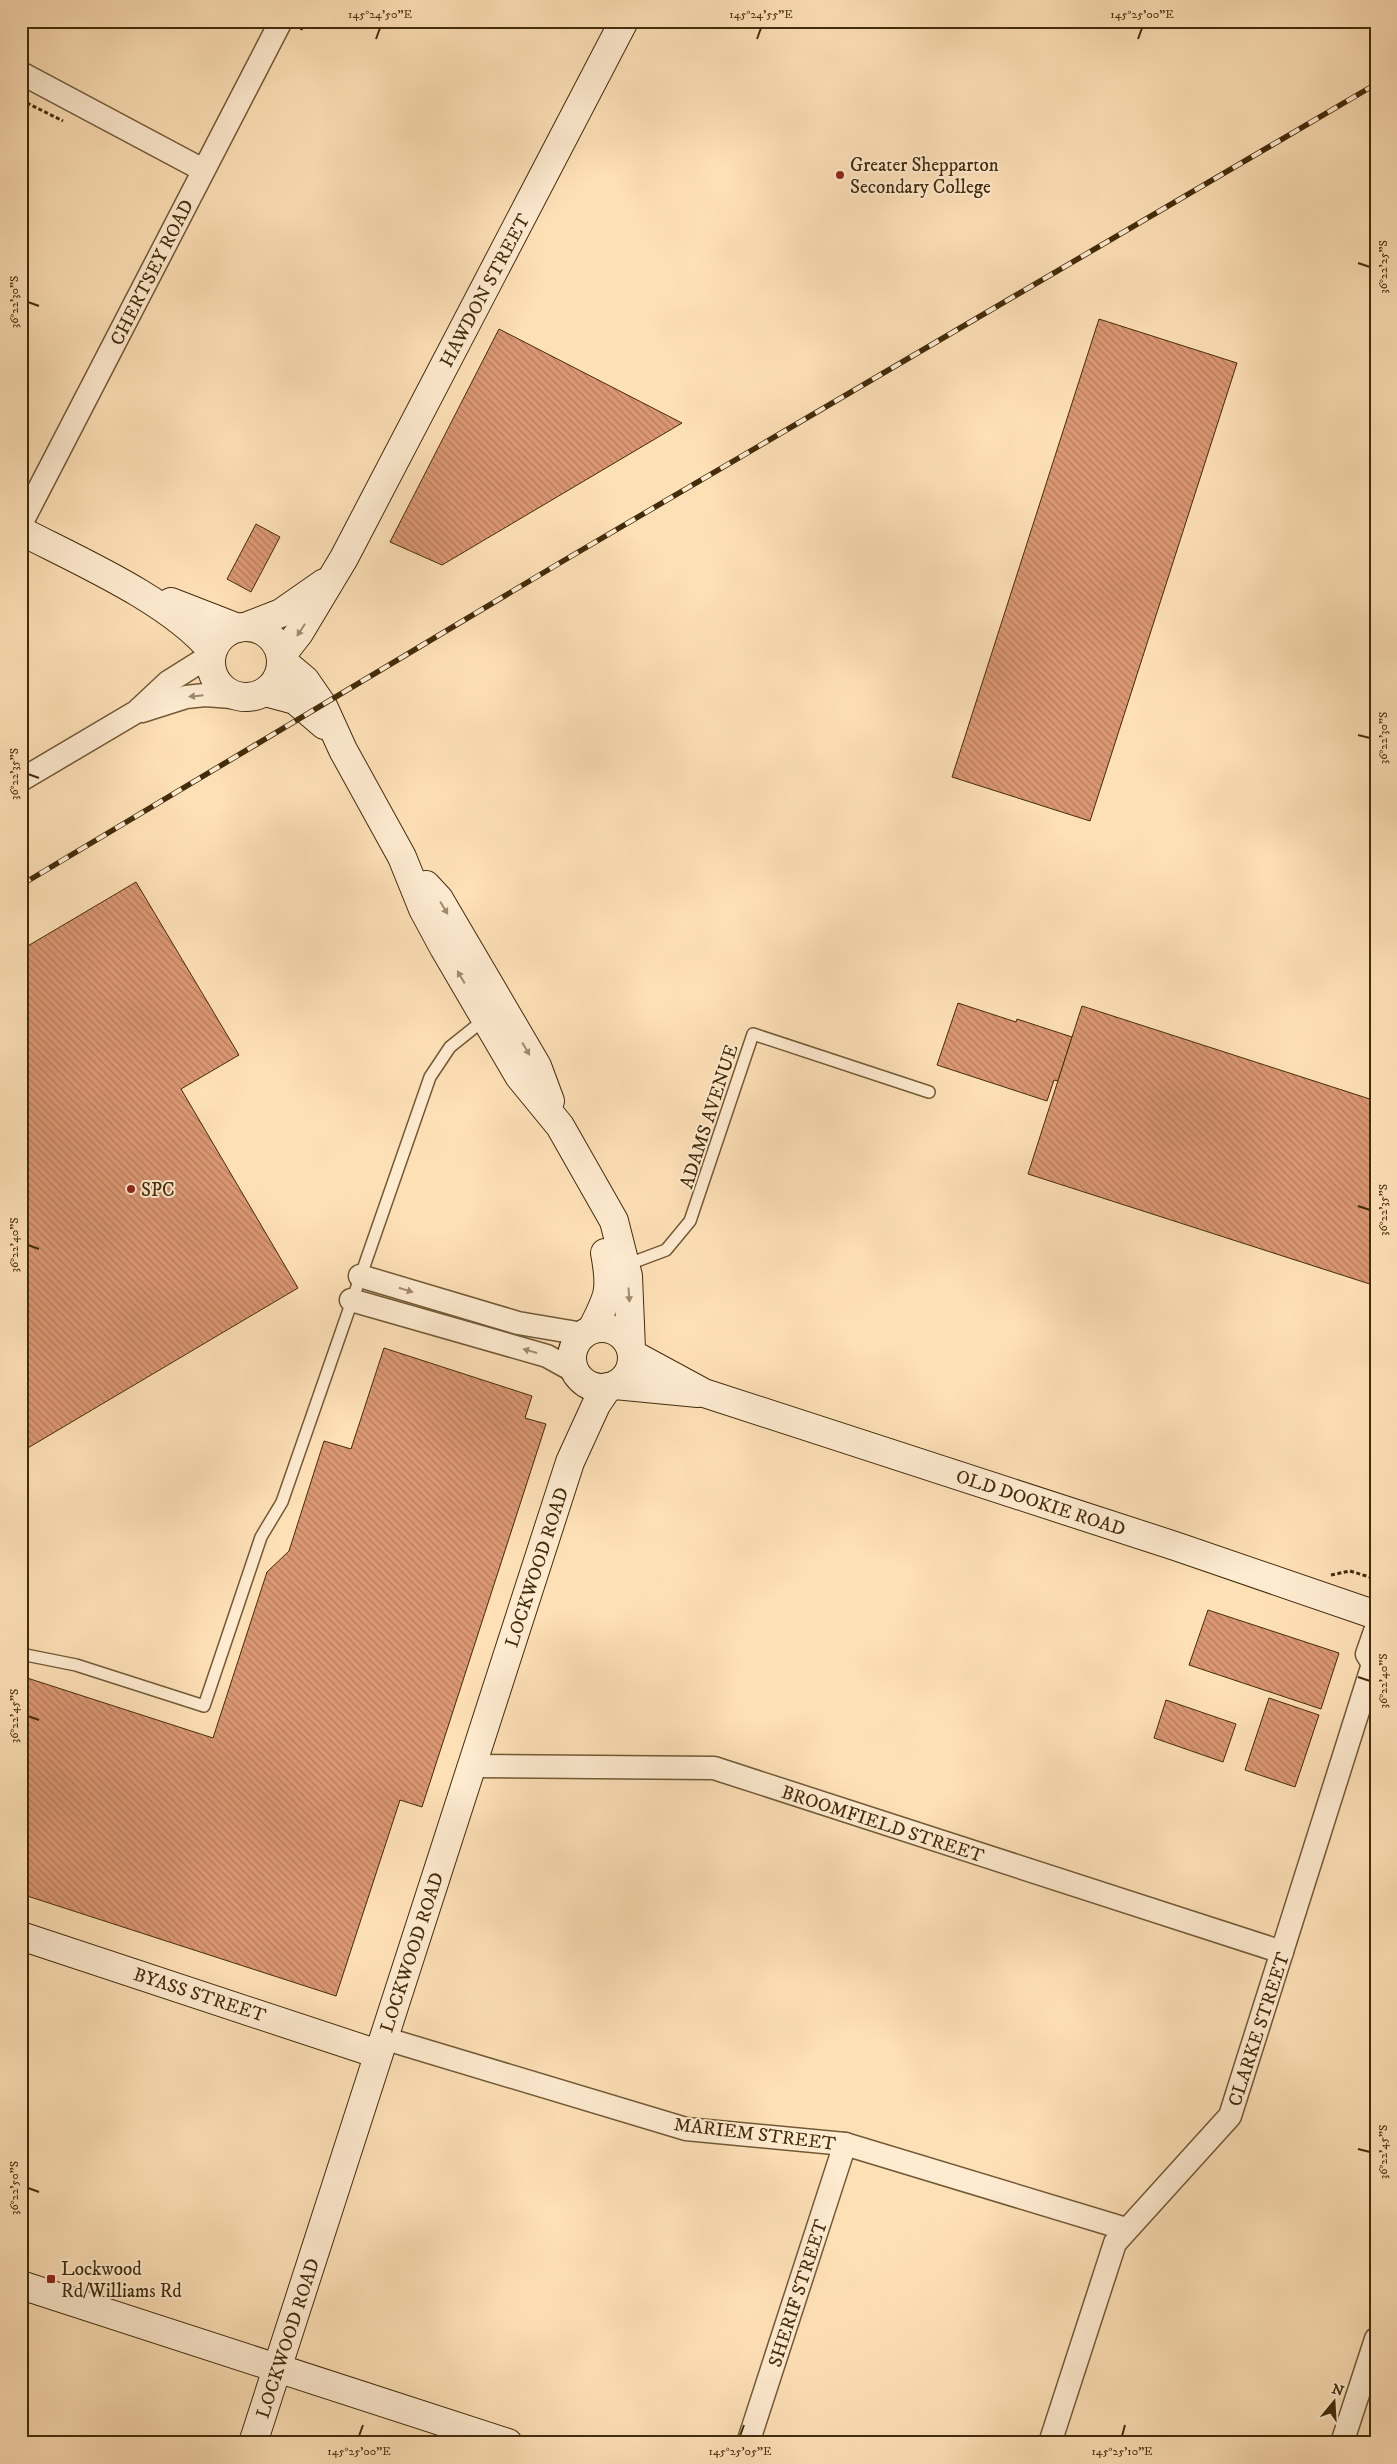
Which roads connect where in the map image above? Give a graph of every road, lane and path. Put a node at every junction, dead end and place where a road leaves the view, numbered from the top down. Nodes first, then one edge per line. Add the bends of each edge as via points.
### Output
1 (281, 21) edge
2 (624, 21) edge
3 (21, 73) edge
4 (203, 170) junction
5 (21, 524) edge
6 (21, 531) edge
7 (344, 558) junction
8 (111, 578) junction
9 (241, 627) junction
10 (211, 653) junction
11 (281, 658) junction
12 (255, 695) junction
13 (136, 712) junction
14 (343, 750) junction
15 (21, 780) edge
16 (493, 1013) junction
17 (929, 1092) dead end
18 (596, 1190) junction
19 (625, 1261) junction
20 (360, 1276) junction
21 (351, 1300) junction
22 (587, 1331) junction
23 (631, 1351) junction
24 (576, 1374) junction
25 (612, 1386) junction
26 (704, 1393) junction
27 (570, 1462) junction
28 (1376, 1615) edge
29 (1376, 1628) edge
30 (21, 1654) edge
31 (1374, 1664) edge
32 (472, 1766) junction
33 (21, 1936) edge
34 (1282, 1952) junction
35 (381, 2046) junction
36 (845, 2144) junction
37 (1126, 2229) junction
38 (21, 2285) edge
39 (1376, 2339) edge
40 (277, 2368) junction
41 (253, 2443) edge
42 (508, 2443) edge
43 (748, 2443) edge
44 (1050, 2443) edge
45 (1342, 2443) edge

1 - 4 street, CHERTSEY ROAD
2 - 7 street, HAWDON STREET
3 - 4 street
4 - 5 street, CHERTSEY ROAD
6 - 8 street
7 - 9 street, HAWDON STREET via 323,585 304,598 281,613
7 -> 11 street, HAWDON STREET
8 - 9 street
8 - 10 street via 176,618 201,638
9 - 10 street via 222,636
9 - 11 street via 264,632 272,638
10 - 12 street via 212,676 225,692
10 - 13 street via 168,682
11 - 12 street via 278,678
11 - 14 street via 305,680 323,706
12 -> 13 street via 186,697
12 - 14 street via 295,700 325,726
13 - 15 street
14 - 16 street via 402,857 438,899 455,947
16 - 18 street via 536,1066 560,1126
16 - 20 lane via 450,1047 438,1061
17 - 19 lane, ADAMS AVENUE via 753,1034 690,1222 666,1250 634,1262
18 - 19 street via 614,1221
18 - 22 street via 610,1282 607,1298
19 -> 23 street
20 - 21 lane
20 -> 22 street via 518,1323
24 -> 21 street via 547,1356
21 - 30 lane via 282,1502 261,1538 204,1706 76,1665
22 - 23 street via 601,1327 620,1333
22 - 24 street via 576,1341 572,1351 571,1361
23 - 25 street via 627,1375
23 - 26 street, OLD DOOKIE ROAD
24 - 25 street via 595,1387
24 - 27 street, LOCKWOOD ROAD via 578,1394
25 - 26 street, OLD DOOKIE ROAD
25 - 27 street, LOCKWOOD ROAD via 596,1405
26 - 28 street, OLD DOOKIE ROAD via 1176,1546
27 - 32 street, LOCKWOOD ROAD
29 - 31 street, CLARKE STREET via 1368,1654
31 - 34 street, CLARKE STREET
32 - 34 street, BROOMFIELD STREET via 714,1768
32 - 35 street, LOCKWOOD ROAD
33 - 35 street, BYASS STREET
34 - 37 street, CLARKE STREET via 1230,2116
35 - 36 street, MARIEM STREET via 686,2130
35 - 40 street, LOCKWOOD ROAD
36 - 37 street, MARIEM STREET
36 - 43 street, SHERIF STREET
37 - 44 street, CLARKE STREET via 1115,2243
38 - 40 street
39 - 45 street
40 - 41 street, LOCKWOOD ROAD
40 - 42 street

